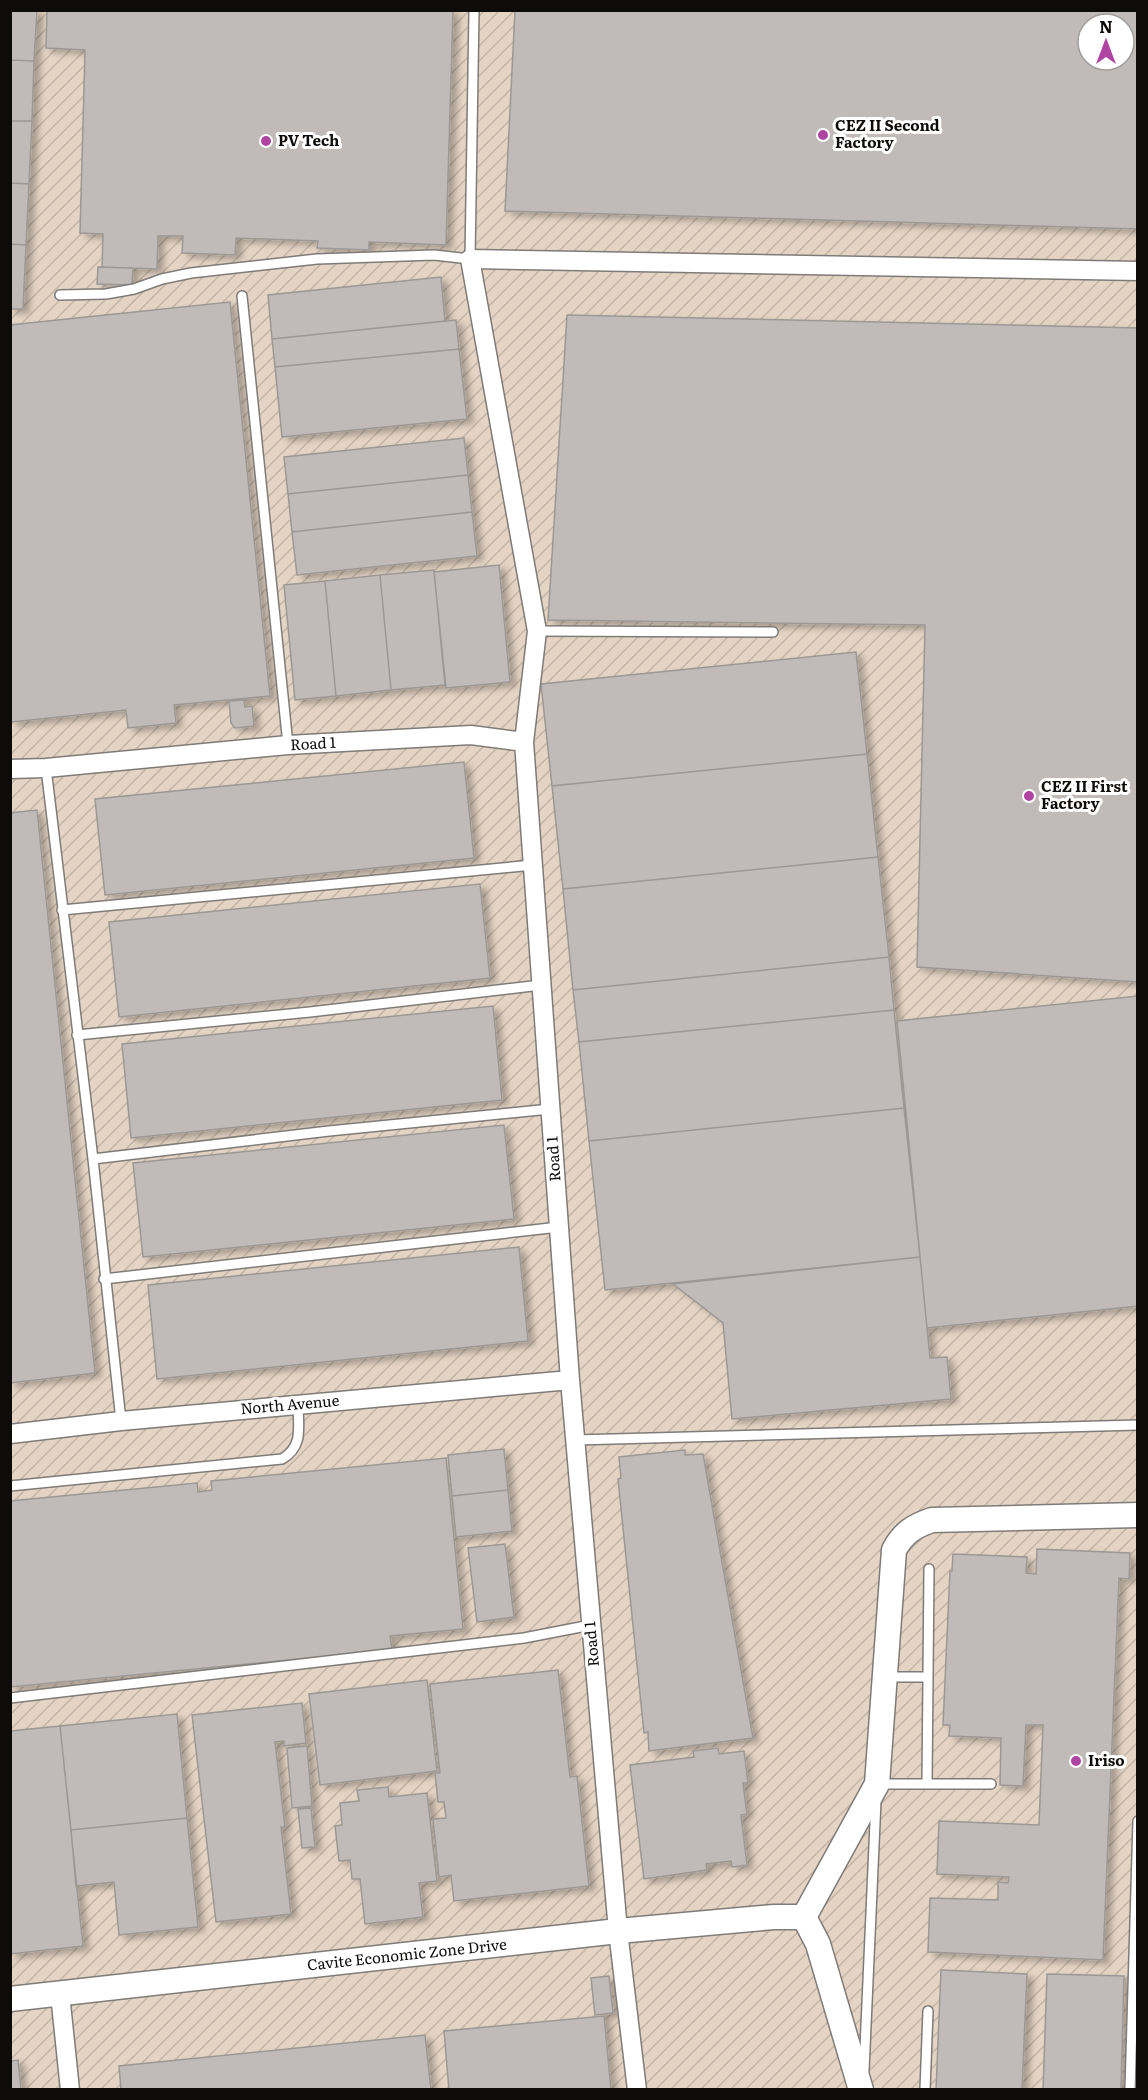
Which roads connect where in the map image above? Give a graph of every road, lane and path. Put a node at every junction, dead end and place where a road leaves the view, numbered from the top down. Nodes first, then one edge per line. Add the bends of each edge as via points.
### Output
1 (474, 10) edge
2 (470, 259) junction
3 (1137, 271) edge
4 (60, 295) dead end
5 (242, 296) dead end
6 (537, 631) junction
7 (773, 632) dead end
8 (524, 742) junction
9 (288, 745) junction
10 (46, 768) junction
11 (10, 769) edge
12 (533, 865) junction
13 (62, 910) junction
14 (542, 985) junction
15 (77, 1035) junction
16 (550, 1109) junction
17 (93, 1159) junction
18 (559, 1227) junction
19 (104, 1279) junction
20 (570, 1380) junction
21 (298, 1404) junction
22 (120, 1421) junction
23 (1137, 1425) edge
24 (10, 1434) edge
25 (575, 1440) junction
26 (10, 1486) edge
27 (1137, 1515) edge
28 (929, 1569) dead end
29 (591, 1625) junction
30 (885, 1677) junction
31 (928, 1677) junction
32 (10, 1698) edge
33 (877, 1784) junction
34 (927, 1784) junction
35 (991, 1784) dead end
36 (1137, 1821) edge
37 (804, 1917) junction
38 (618, 1931) junction
39 (60, 1994) junction
40 (10, 2000) edge
41 (928, 2012) dead end
42 (70, 2090) edge
43 (637, 2090) edge
44 (862, 2090) edge
45 (925, 2090) edge
46 (1130, 2090) edge

1 - 2 lane
2 - 3 street
2 - 4 lane via 434,255 317,259 191,273 106,294
2 - 6 street
5 - 9 lane
6 - 7 lane
6 - 8 street
8 - 9 street, Road 1 via 471,735
8 - 12 street, Road 1
9 - 10 street, Road 1
10 - 11 street, Road 1
10 - 13 lane
12 - 13 lane
12 - 14 street, Road 1
13 - 15 lane
14 - 15 lane
14 - 16 street, Road 1
15 - 17 lane
16 - 17 lane
16 - 18 street, Road 1
17 - 19 lane
18 - 19 lane
18 - 20 street, Road 1
19 - 22 lane
20 - 21 street, North Avenue
20 - 25 street, Road 1
21 - 22 street, North Avenue
21 - 26 lane via 298,1445 282,1459
22 - 24 street, North Avenue
23 - 25 lane
25 - 29 street, Road 1
27 - 30 street via 932,1520 917,1525 904,1534 894,1550
28 - 31 lane
29 - 32 lane via 524,1638
29 - 38 street, Road 1
30 - 31 lane
30 - 33 street
31 - 34 lane
33 - 34 lane
33 - 37 street
33 - 44 lane
34 - 35 lane
36 - 46 lane
37 - 38 street, Cavite Economic Zone Drive
37 - 44 street via 818,1944
38 - 39 street, Cavite Economic Zone Drive
38 - 43 street, Road 1
39 - 40 street, Cavite Economic Zone Drive
39 - 42 street
41 - 45 lane

